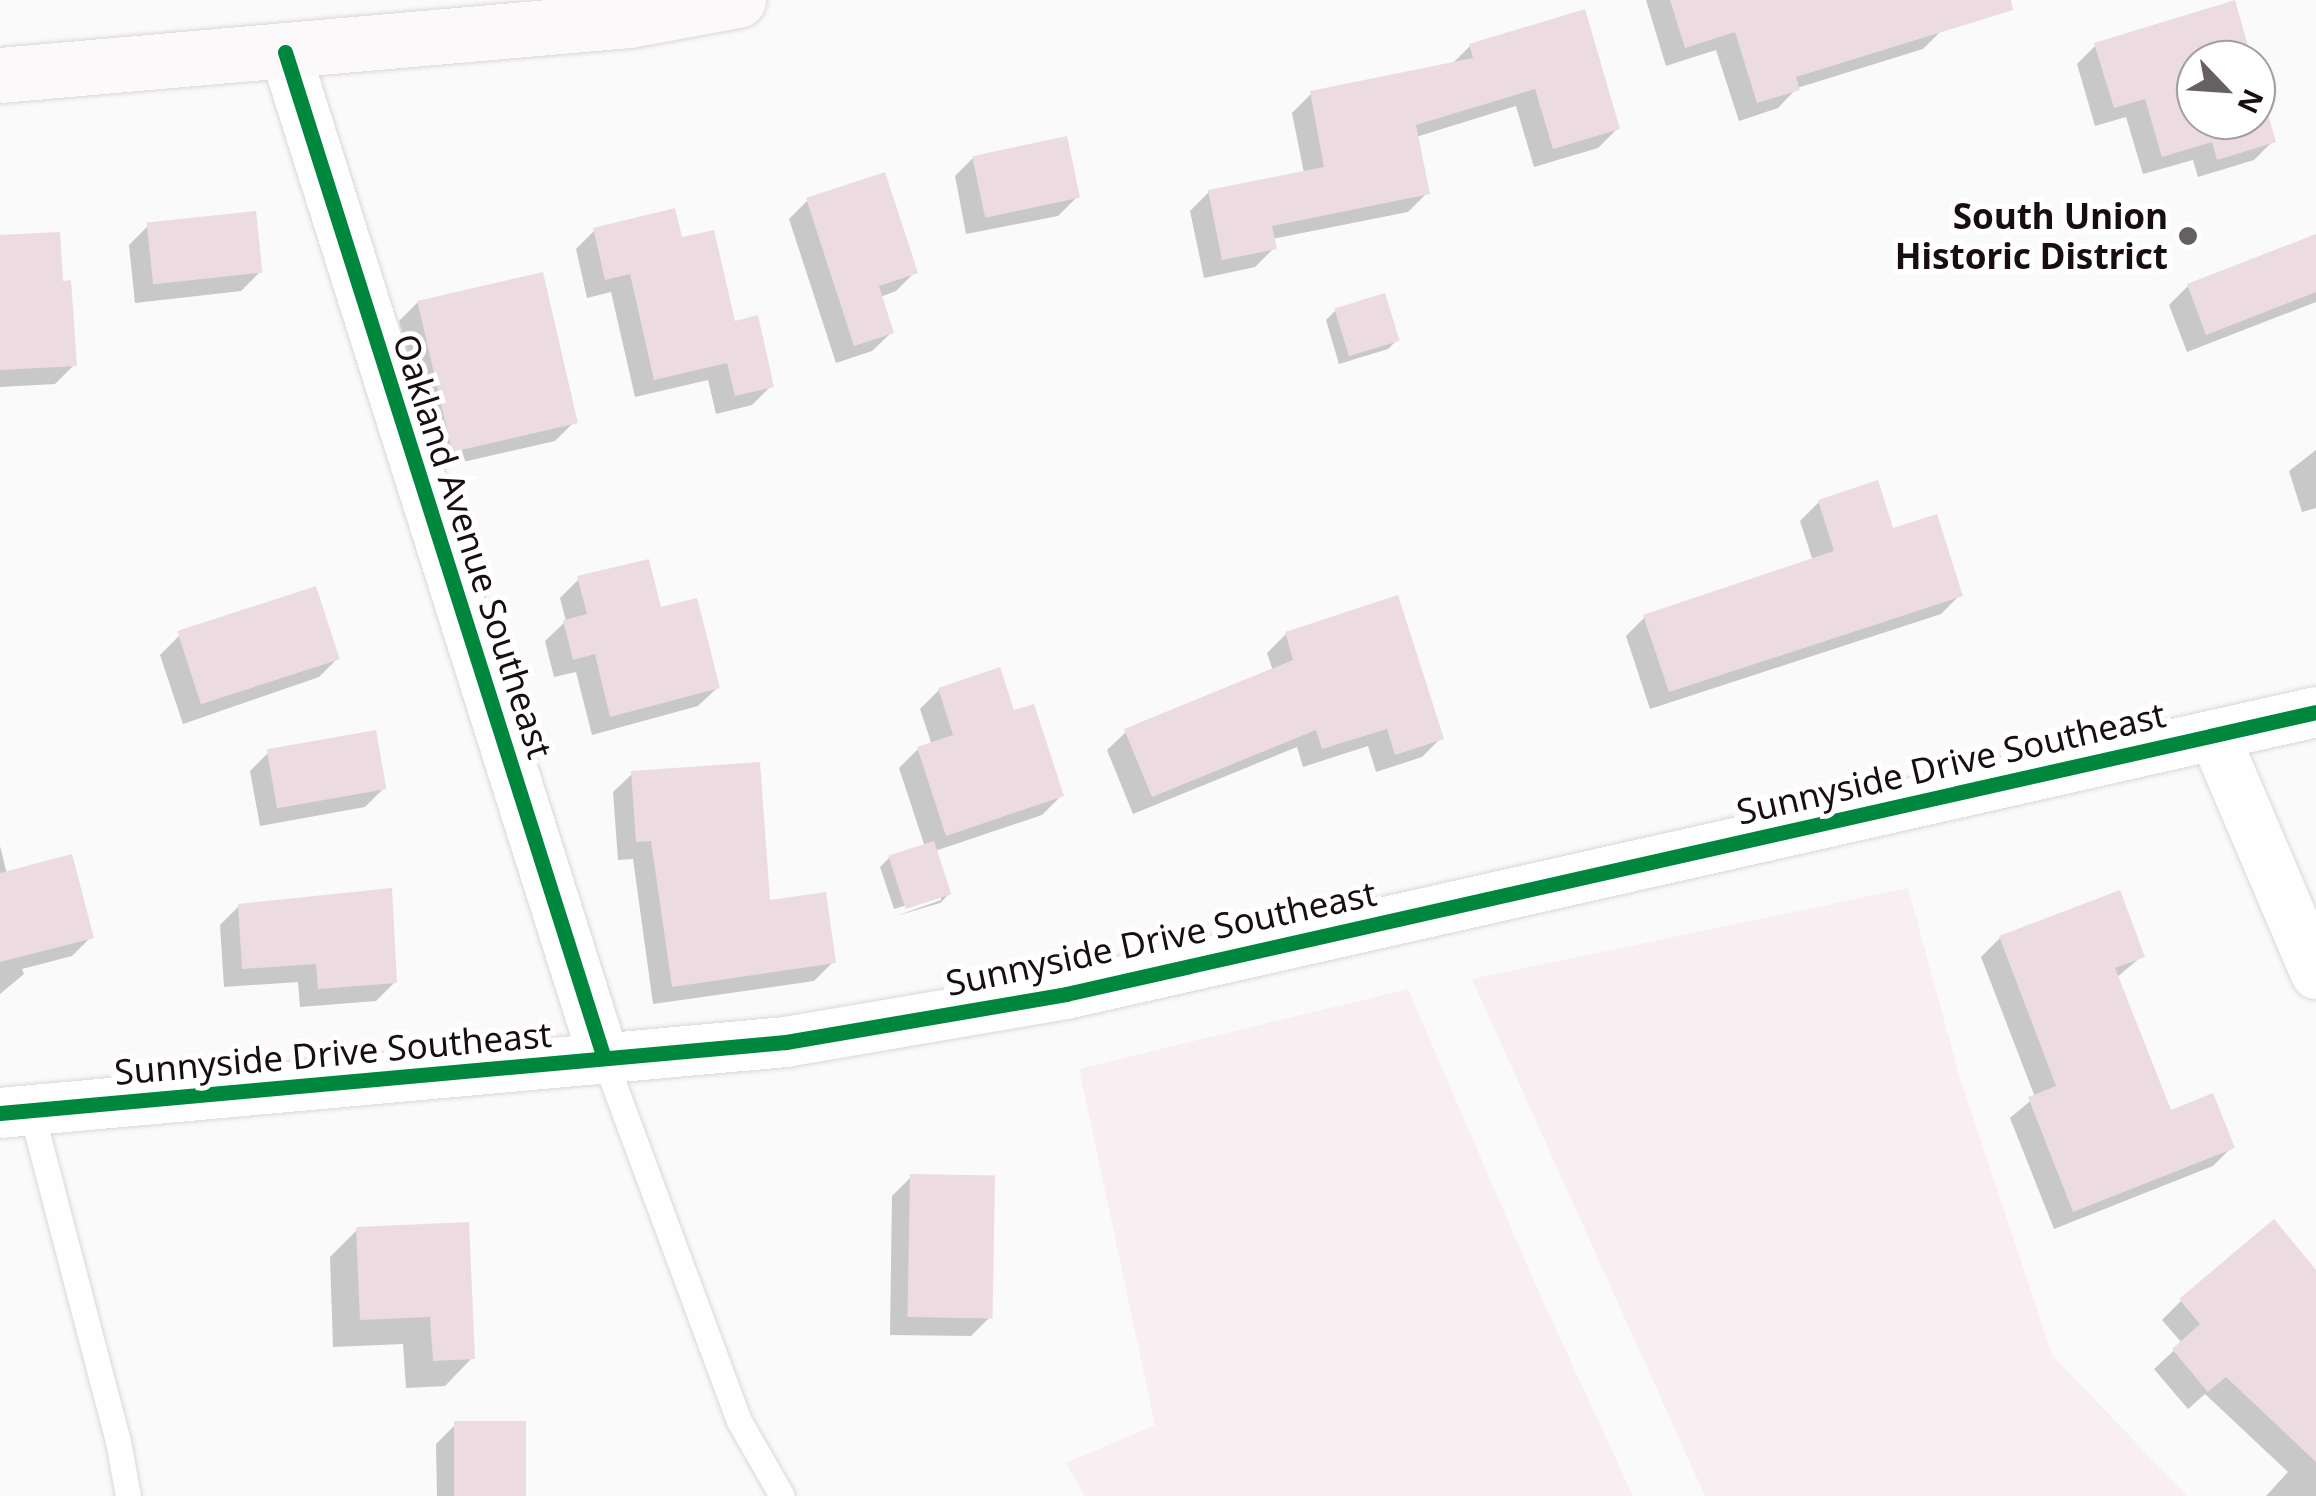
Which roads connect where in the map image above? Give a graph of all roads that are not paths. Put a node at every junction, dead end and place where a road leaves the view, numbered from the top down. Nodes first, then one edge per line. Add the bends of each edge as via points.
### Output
1 (738, 0) edge
2 (627, 10) edge
3 (285, 52) junction
4 (0, 75) edge
5 (2316, 712) edge
6 (2214, 735) junction
7 (2316, 974) edge
8 (604, 1058) junction
9 (16, 1112) edge
10 (128, 1496) edge
11 (782, 1496) edge

1 - 2 main road
2 - 3 main road
3 - 4 main road
3 - 8 street, Oakland Avenue Southeast
5 - 6 street, Sunnyside Drive Southeast
6 - 7 street
6 - 8 street, Sunnyside Drive Southeast via 1066,994 786,1042
8 - 9 street, Sunnyside Drive Southeast
8 - 11 lane via 739,1421
9 - 10 lane via 118,1442

